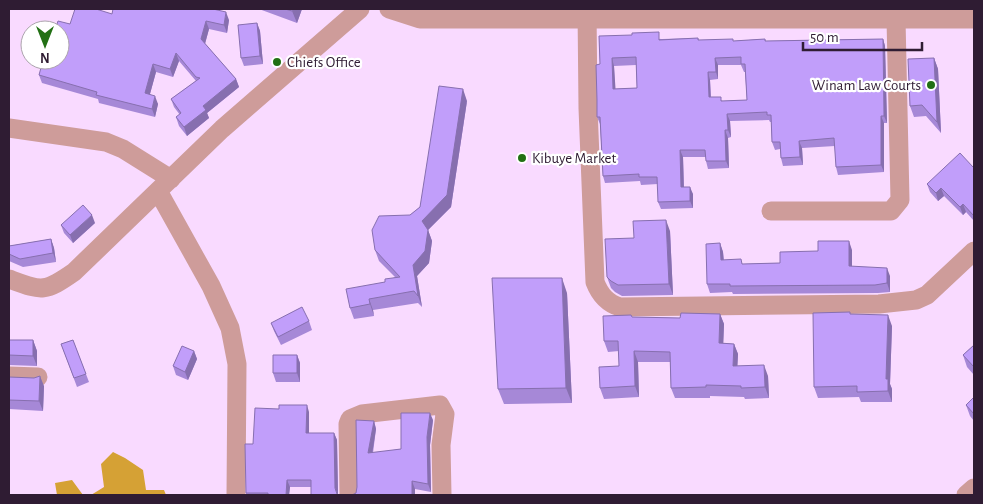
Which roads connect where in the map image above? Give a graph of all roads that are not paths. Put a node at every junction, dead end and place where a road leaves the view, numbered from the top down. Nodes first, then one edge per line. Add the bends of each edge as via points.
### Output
1 (360, 9) edge
2 (389, 9) edge
3 (899, 12) edge
4 (492, 14) edge
5 (587, 14) edge
6 (692, 14) edge
7 (796, 14) edge
8 (974, 19) edge
9 (9, 128) edge
10 (165, 185) junction
11 (771, 211) dead end
12 (974, 251) edge
13 (9, 280) edge
14 (9, 376) edge
15 (38, 377) edge
16 (974, 488) edge
17 (236, 495) edge
18 (348, 495) edge
19 (442, 495) edge
20 (966, 495) edge

1 - 10 street via 222,129
2 - 4 street via 420,19
3 - 7 street
3 - 8 street
3 - 11 street via 900,200 891,211
4 - 5 street
5 - 6 street
5 - 12 street via 595,282 608,302 620,307 753,307 916,300 927,295
6 - 7 street
9 - 10 street via 106,142 123,149
10 - 13 street via 62,281 41,289
10 - 17 street via 230,328 237,364
14 - 15 street
16 - 20 street
18 - 19 street via 350,419 362,414 440,405 445,414 441,445

